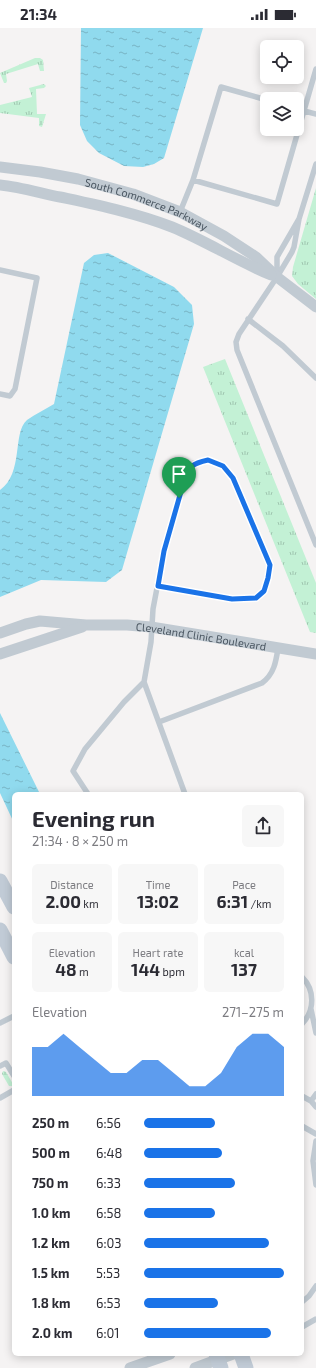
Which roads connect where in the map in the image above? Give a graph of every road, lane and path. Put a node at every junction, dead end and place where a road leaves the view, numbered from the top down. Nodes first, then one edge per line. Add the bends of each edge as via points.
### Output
1 (316, 70) edge
2 (260, 98) edge
3 (304, 111) joint
4 (316, 114) edge
5 (297, 136) edge
6 (316, 164) edge
7 (0, 167) edge
8 (193, 180) junction
9 (0, 185) edge
10 (180, 212) junction
11 (299, 219) junction
12 (0, 270) edge
13 (277, 277) junction
14 (316, 307) edge
15 (248, 319) junction
16 (316, 378) edge
17 (0, 394) edge
18 (316, 545) edge
19 (158, 586) junction
20 (86, 625) junction
21 (152, 627) junction
22 (0, 633) edge
23 (278, 648) junction
24 (0, 654) edge
25 (316, 654) edge
26 (144, 682) junction
27 (159, 722) junction
28 (87, 792) edge
29 (184, 792) edge
30 (0, 881) edge
31 (12, 903) edge
32 (0, 930) edge
33 (12, 953) edge
34 (304, 980) edge
35 (311, 1009) junction
36 (12, 1017) edge
37 (304, 1022) edge
38 (0, 1023) edge
39 (316, 1033) edge
40 (0, 1066) edge
41 (12, 1073) edge
42 (12, 1091) edge
43 (316, 1094) edge
44 (304, 1097) edge
45 (0, 1098) edge
46 (311, 1100) junction
47 (316, 1107) edge
48 (304, 1127) edge
49 (316, 1134) edge
50 (316, 1141) edge
51 (316, 1185) edge
52 (316, 1286) edge
53 (304, 1300) edge
54 (316, 1319) edge
55 (304, 1326) edge
56 (164, 1356) edge
57 (228, 1356) edge
58 (241, 1356) edge
59 (219, 1360) edge
60 (130, 1368) edge
61 (194, 1368) edge
62 (246, 1368) edge

1 - 3 lane
2 - 8 lane via 221,87
3 - 4 lane
5 - 8 lane via 277,204
6 - 11 lane
7 - 10 street, South Commerce Parkway via 78,179 133,194
8 - 10 lane
9 - 13 street, South Commerce Parkway via 91,203 171,227 208,243 244,264
10 - 13 street, South Commerce Parkway via 256,257
11 - 13 lane via 294,247
11 - 13 lane via 277,257
12 - 17 lane via 37,278 15,388 10,396
13 - 14 street, South Commerce Parkway
13 - 15 lane
15 - 16 lane via 283,346
15 - 18 lane via 236,342 237,350
19 - 19 lane via 232,599 256,598 264,591 270,565 234,479 223,466 208,460 194,463 188,471 164,551
19 - 21 lane
20 - 21 street, Cleveland Clinic Boulevard
20 - 22 street, Cleveland Clinic Boulevard via 40,621
20 - 24 street, Cleveland Clinic Boulevard
21 - 23 street, Cleveland Clinic Boulevard
21 - 26 lane
23 - 25 street, Cleveland Clinic Boulevard
23 - 27 lane via 274,668 262,684
26 - 27 lane
26 - 28 lane via 85,749 73,771
27 - 29 lane
30 - 31 main road
32 - 33 main road
34 - 35 lane via 310,987
35 - 37 lane
35 - 39 lane
36 - 38 lane
40 - 41 lane via 6,1063
42 - 45 lane
43 - 46 lane
44 - 46 lane
46 - 47 lane
48 - 49 lane
50 - 51 lane via 313,1161
52 - 53 lane
54 - 55 lane
56 - 60 street
57 - 59 street
58 - 62 main road
59 - 61 street

